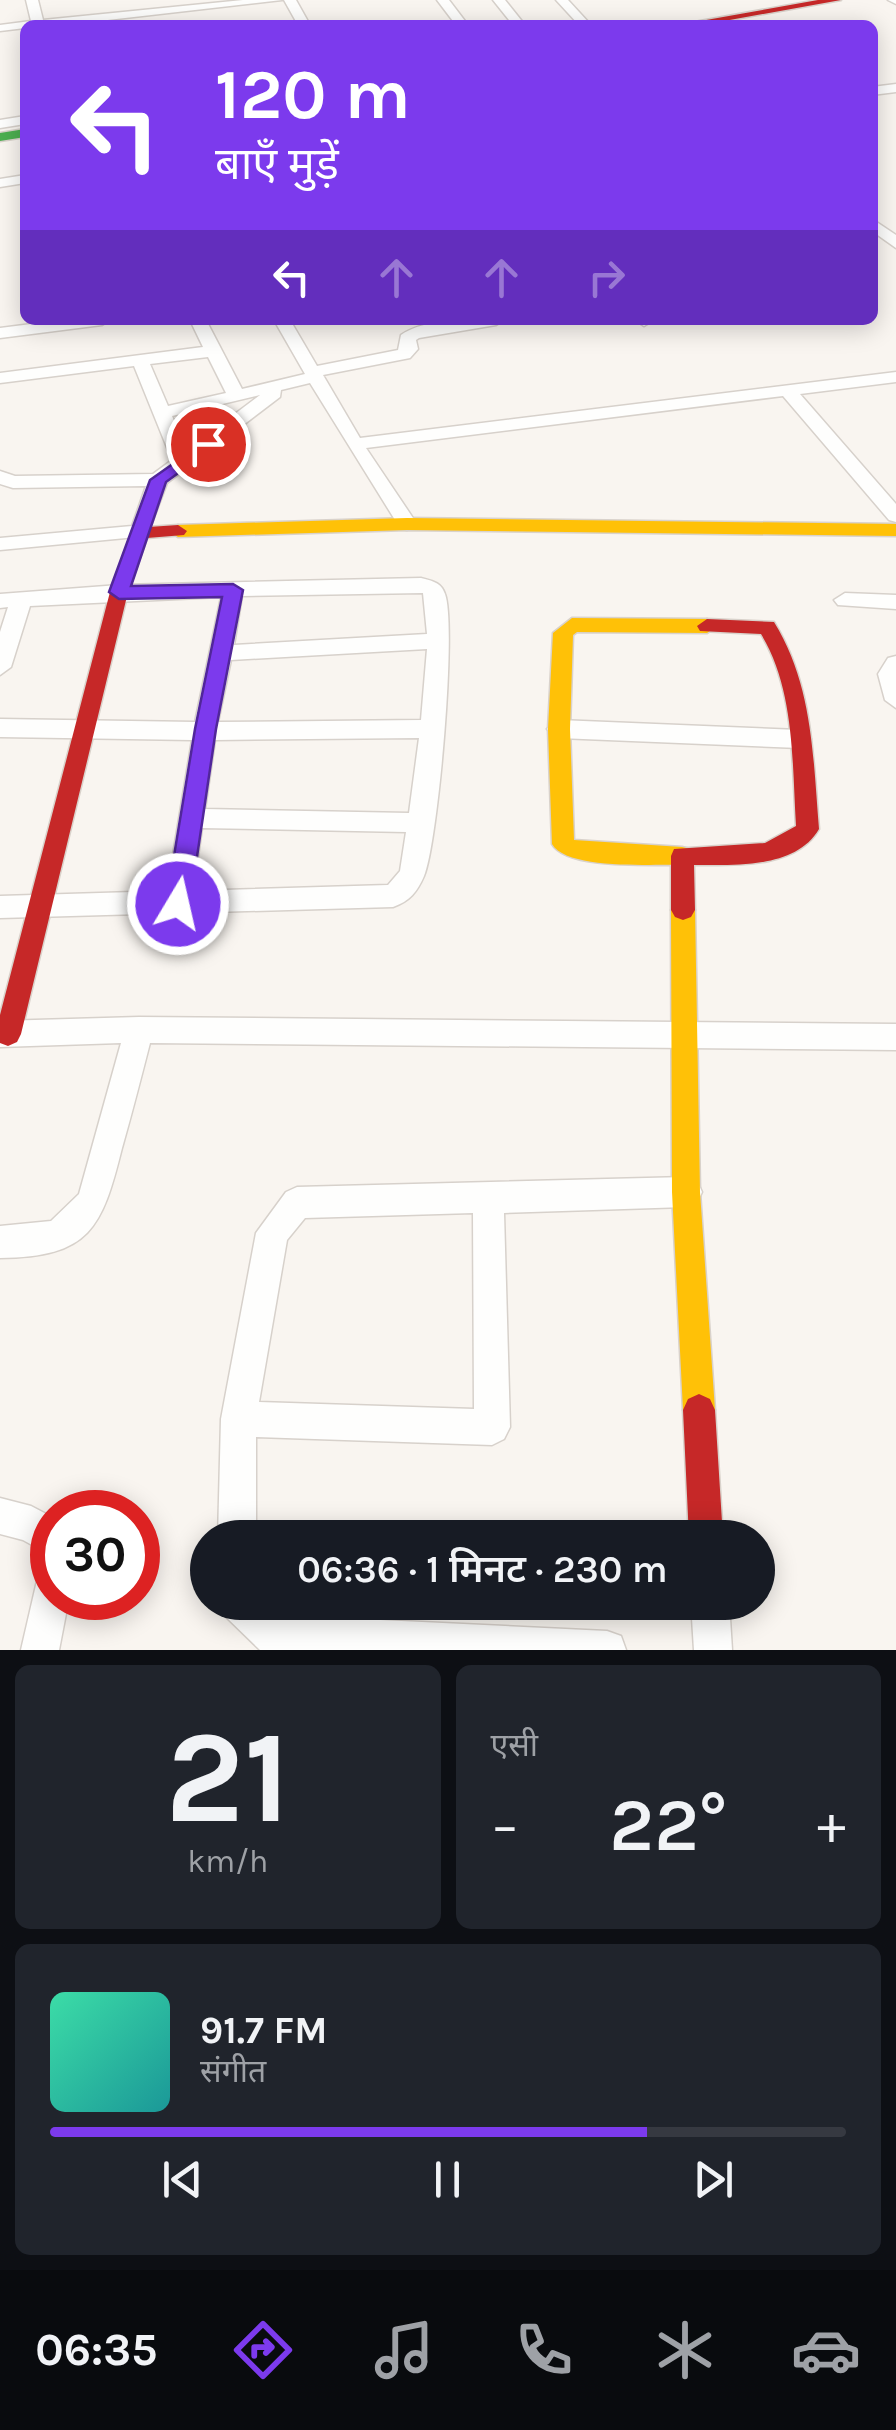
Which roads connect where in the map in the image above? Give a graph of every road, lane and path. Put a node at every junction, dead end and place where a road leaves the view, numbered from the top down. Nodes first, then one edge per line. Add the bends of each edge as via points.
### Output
1 (47, 0) edge
2 (276, 0) edge
3 (443, 0) edge
4 (499, 0) edge
5 (562, 0) edge
6 (836, 0) edge
7 (32, 1) edge
8 (220, 7) edge
9 (89, 20) edge
10 (458, 20) edge
11 (514, 20) edge
12 (581, 20) edge
13 (714, 20) edge
14 (63, 325) edge
15 (200, 325) edge
16 (285, 325) edge
17 (467, 325) edge
18 (0, 333) edge
19 (212, 351) junction
20 (140, 360) junction
21 (313, 375) junction
22 (896, 377) edge
23 (0, 378) edge
24 (283, 386) junction
25 (789, 392) junction
26 (237, 396) junction
27 (162, 414) junction
28 (354, 444) junction
29 (183, 463) junction
30 (0, 477) edge
31 (158, 480) junction
32 (896, 516) edge
33 (408, 524) junction
34 (896, 530) edge
35 (140, 532) junction
36 (0, 544) edge
37 (233, 590) junction
38 (119, 592) junction
39 (11, 600) edge
40 (845, 600) dead end
41 (896, 602) edge
42 (438, 641) junction
43 (221, 653) junction
44 (2, 656) edge
45 (896, 664) edge
46 (896, 700) edge
47 (0, 728) edge
48 (205, 729) junction
49 (559, 729) junction
50 (430, 730) junction
51 (84, 732) junction
52 (799, 739) junction
53 (192, 818) junction
54 (421, 823) junction
55 (682, 856) junction
56 (178, 904) junction
57 (0, 907) edge
58 (40, 907) junction
59 (139, 1030) junction
60 (686, 1033) junction
61 (4, 1034) edge
62 (896, 1036) edge
63 (686, 1192) junction
64 (488, 1195) junction
65 (0, 1242) edge
66 (239, 1419) junction
67 (0, 1516) edge
68 (237, 1520) edge
69 (705, 1520) edge
70 (30, 1524) edge
71 (46, 1620) edge
72 (254, 1620) edge
73 (711, 1620) edge
74 (40, 1650) edge
75 (607, 1650) edge
76 (713, 1650) edge

1 - 7 street
2 - 8 street
3 - 10 street
4 - 11 street
5 - 12 street
6 - 13 street
8 - 9 street
14 - 18 street
15 - 19 street
16 - 21 street
17 - 21 street via 414,334 404,354
19 - 20 street
19 - 26 street
20 - 23 street
20 - 27 street
21 - 24 street
21 - 28 street
22 - 25 street
24 - 26 street
24 - 29 street
25 - 28 street
25 - 32 street
26 - 27 street
27 - 29 street
28 - 33 street
29 - 31 street
30 - 31 street
31 - 35 street
33 - 34 street
33 - 35 street
35 - 36 street
35 - 38 street
37 - 38 street
37 - 42 street via 422,585 436,595
37 - 43 street
38 - 39 street
38 - 51 street
39 - 44 street
40 - 41 street
42 - 43 street
42 - 50 street
43 - 48 street
45 - 46 street via 889,674
47 - 51 street
48 - 50 street
48 - 51 street
48 - 53 street
49 - 52 street
49 - 52 street via 563,634 572,626 748,625 767,627 782,642
49 - 55 street via 563,844 573,851
50 - 54 street
51 - 58 street
52 - 55 street via 808,830 800,842 766,852
53 - 54 street
53 - 56 street
54 - 56 street via 413,871 393,896
55 - 60 street
56 - 58 street
57 - 58 street
58 - 61 street
59 - 60 street
59 - 61 street
59 - 65 street via 93,1201 81,1222 64,1234
60 - 62 street
60 - 63 street
63 - 64 street
63 - 69 street
64 - 66 street via 297,1203 272,1233
64 - 66 street via 492,1427
66 - 68 street
67 - 70 street
71 - 74 street
72 - 75 street via 268,1634
73 - 76 street

